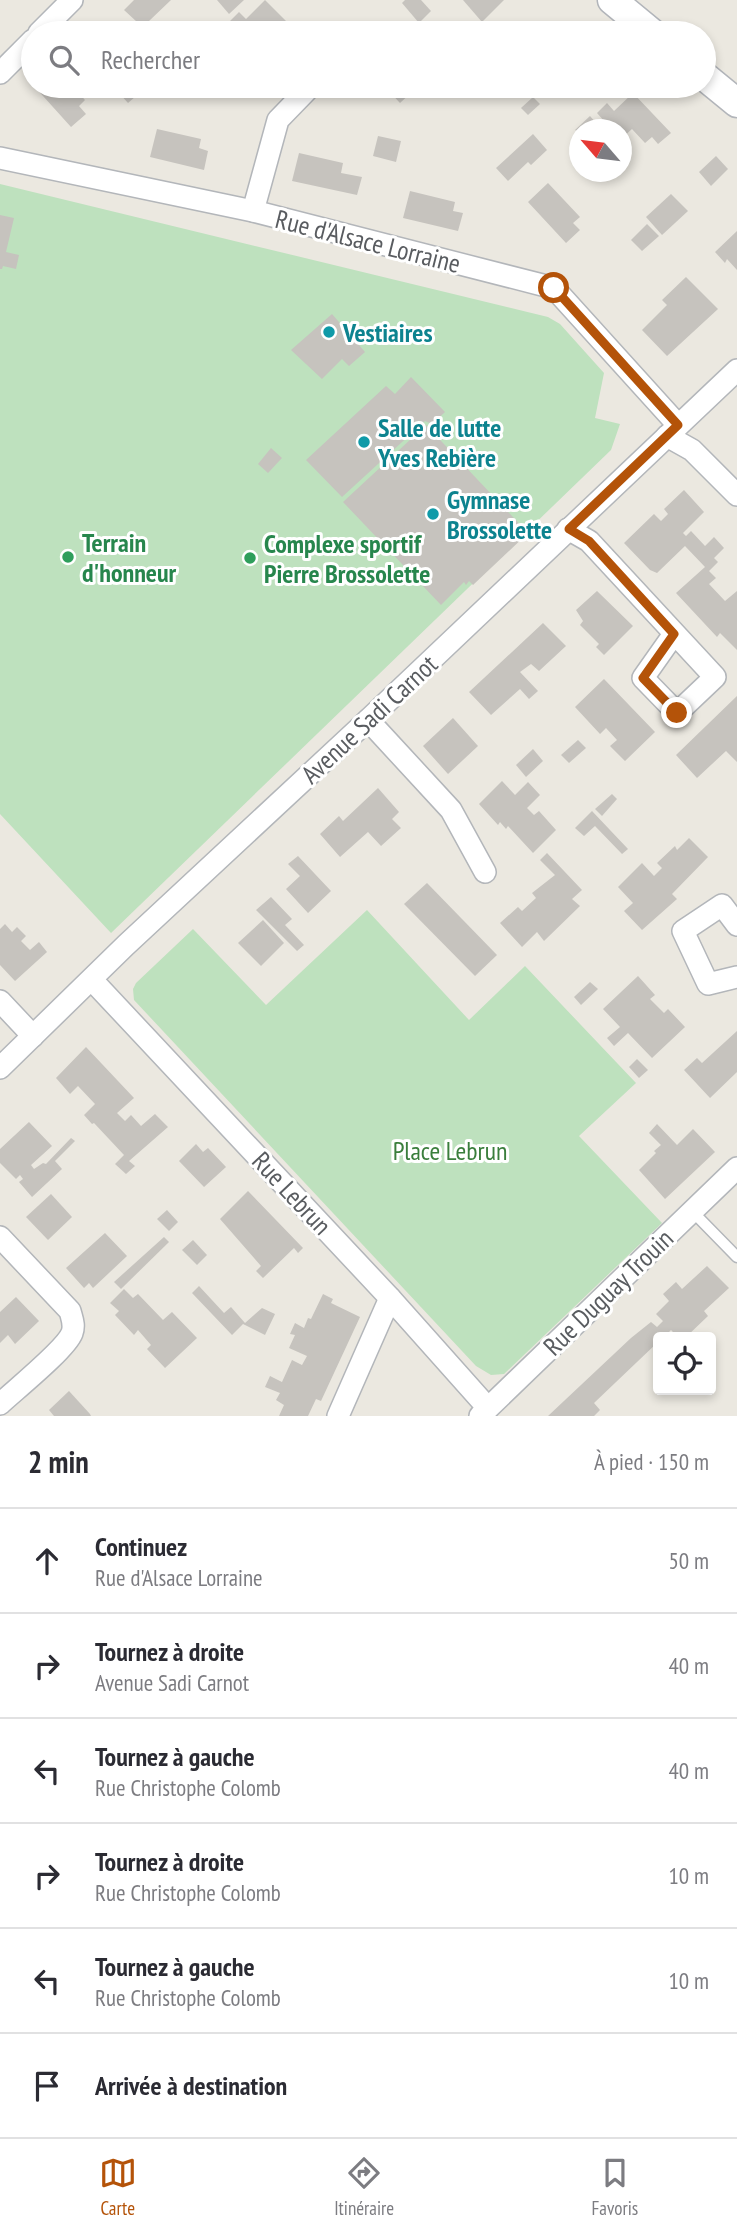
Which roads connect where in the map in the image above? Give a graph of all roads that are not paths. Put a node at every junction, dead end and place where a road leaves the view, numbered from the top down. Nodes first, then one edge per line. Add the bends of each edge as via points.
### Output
1 (72, 0) edge
2 (612, 0) edge
3 (52, 21) edge
4 (637, 21) edge
5 (21, 52) edge
6 (0, 73) edge
7 (716, 86) edge
8 (299, 98) edge
9 (737, 103) edge
10 (0, 158) edge
11 (253, 211) junction
12 (737, 370) edge
13 (673, 431) junction
14 (737, 495) edge
15 (569, 529) junction
16 (674, 634) dead end
17 (368, 720) junction
18 (485, 872) dead end
19 (737, 925) edge
20 (737, 977) edge
21 (92, 981) junction
22 (0, 1001) edge
23 (33, 1036) junction
24 (0, 1068) edge
25 (737, 1168) edge
26 (692, 1211) junction
27 (0, 1237) edge
28 (737, 1257) edge
29 (390, 1298) junction
30 (0, 1404) edge
31 (484, 1412) edge
32 (338, 1416) edge

1 - 3 street
2 - 4 main road
5 - 6 street
7 - 9 main road
8 - 11 street via 278,120
10 - 11 street, Rue d'Alsace Lorraine
11 - 13 street, Rue d'Alsace Lorraine via 554,288
12 - 13 street, Avenue Sadi Carnot
13 - 14 street, Rue d'Alsace Lorraine
13 - 15 street, Avenue Sadi Carnot
15 - 16 street via 589,541
15 - 17 street, Avenue Sadi Carnot
17 - 18 street via 451,810
17 - 21 street, Avenue Sadi Carnot
19 - 20 street via 722,905 683,931 708,984
21 - 23 street, Avenue Sadi Carnot
21 - 29 street, Rue Lebrun
22 - 23 street
23 - 24 street, Avenue Sadi Carnot
25 - 26 street, Rue Duguay Trouin
26 - 28 lane
26 - 31 street, Rue Duguay Trouin
27 - 30 street via 70,1311 74,1324 61,1347
29 - 31 street, Rue Lebrun
29 - 32 street

